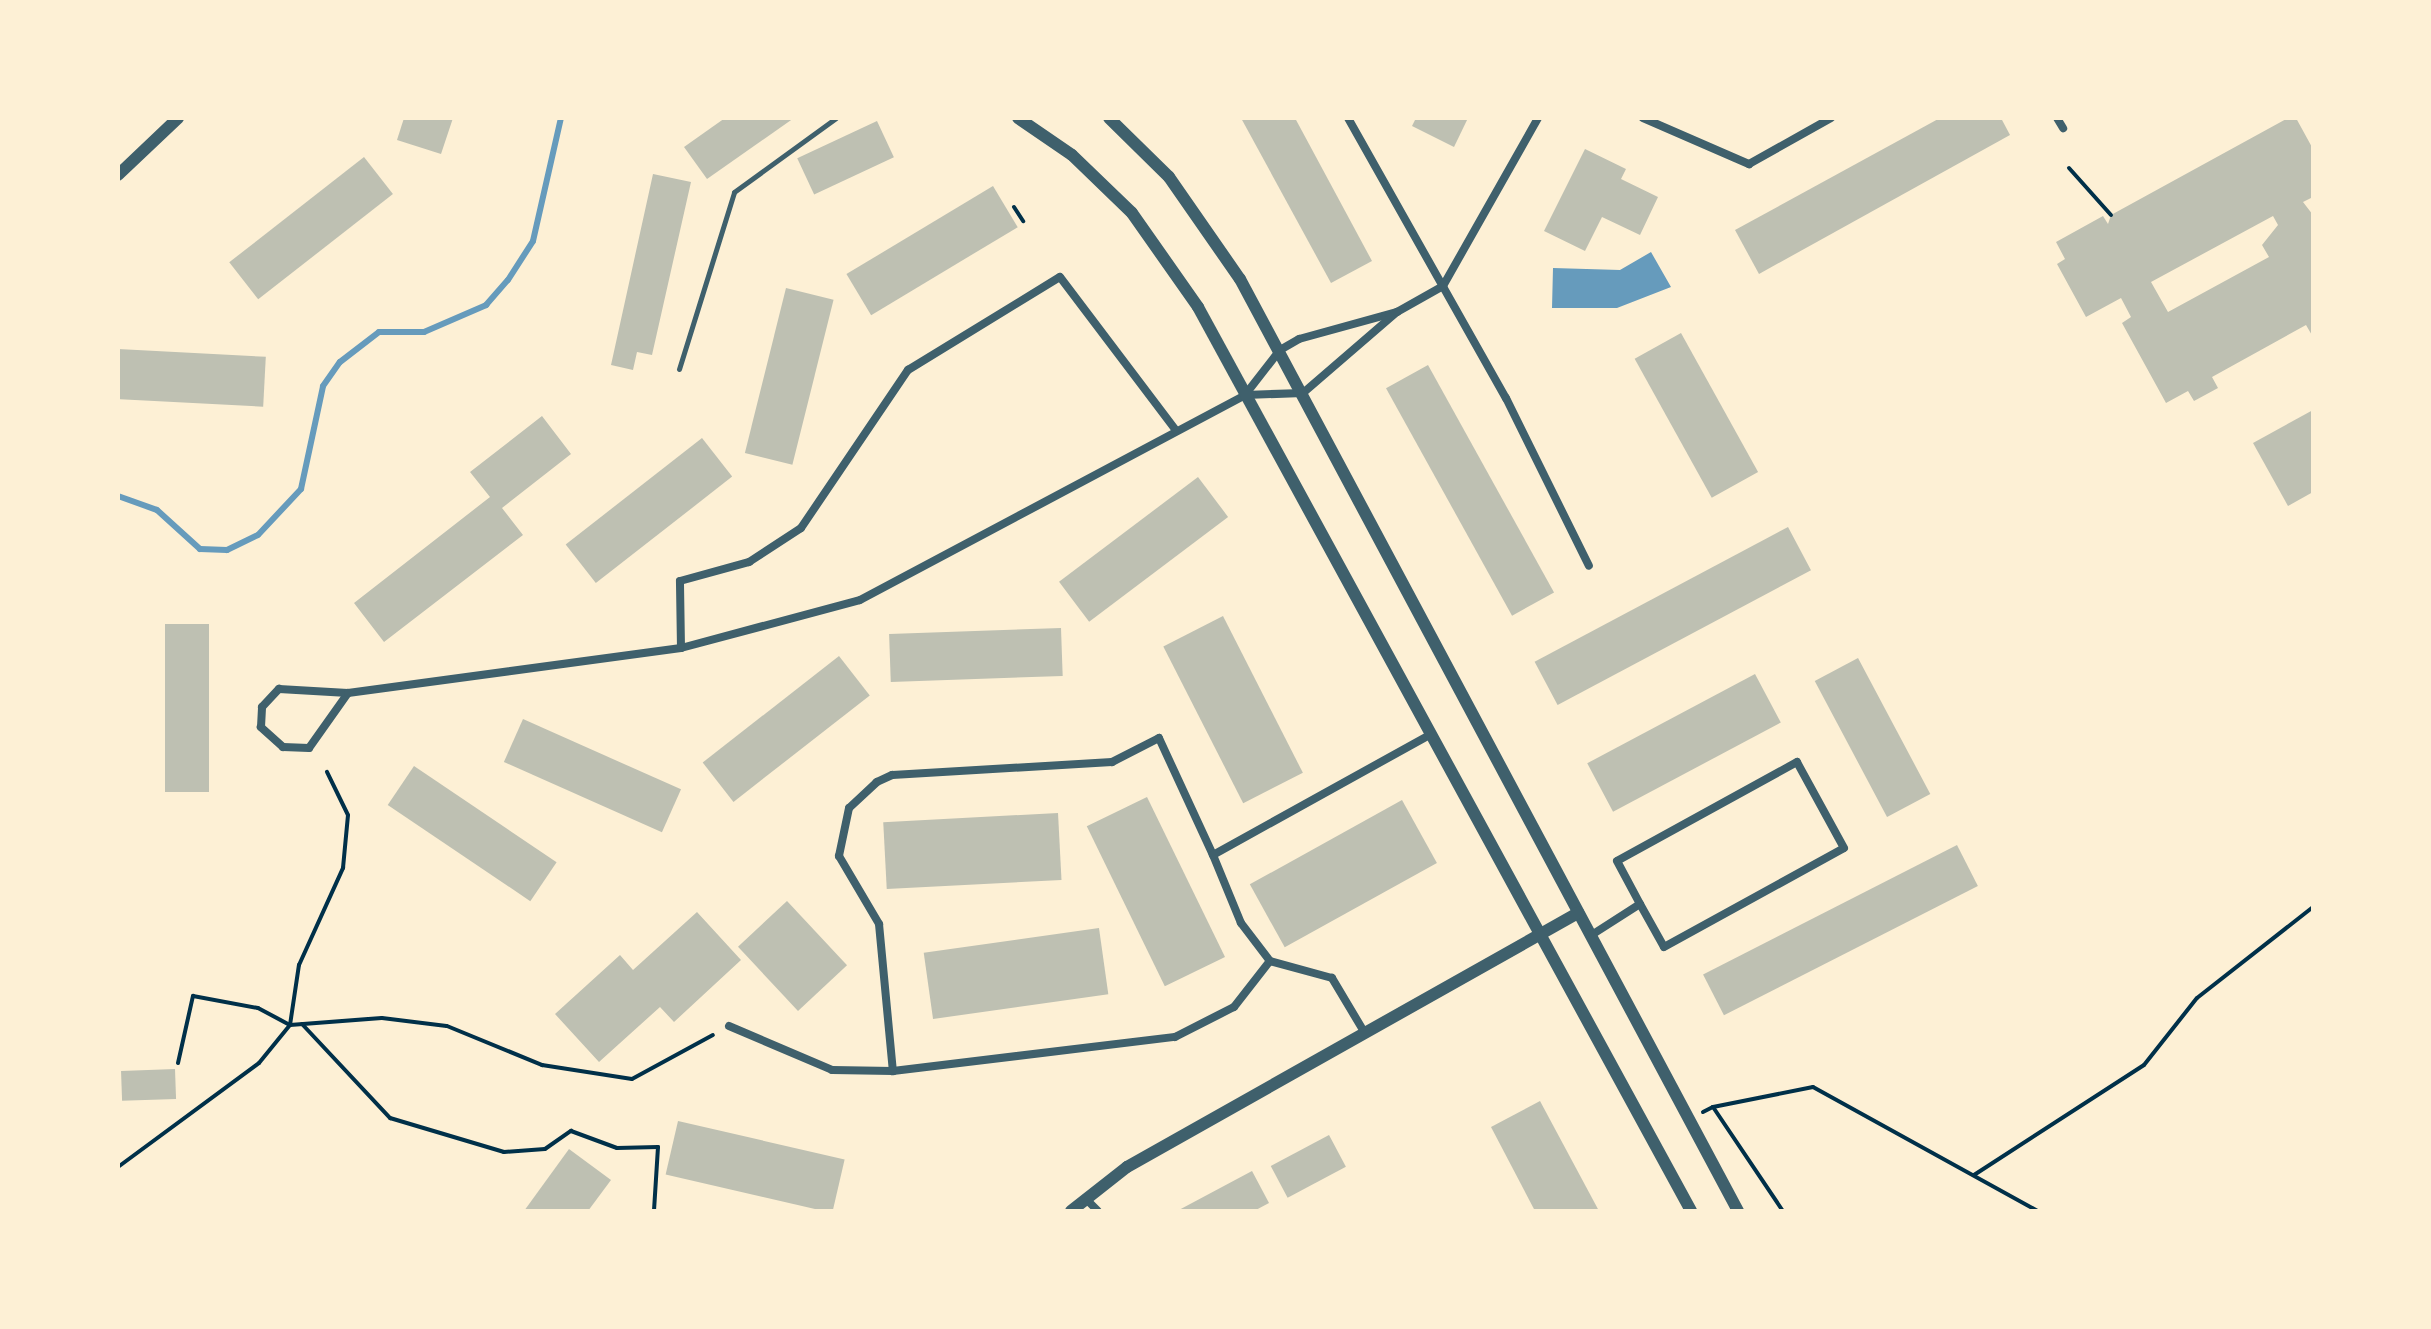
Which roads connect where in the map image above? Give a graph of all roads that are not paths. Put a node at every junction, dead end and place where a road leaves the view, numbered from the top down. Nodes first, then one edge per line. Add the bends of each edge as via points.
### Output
1 (178, 118) edge
2 (836, 118) edge
3 (1018, 118) edge
4 (1109, 118) edge
5 (1348, 118) edge
6 (1538, 118) edge
7 (1643, 118) edge
8 (1831, 118) edge
9 (2057, 118) edge
10 (2063, 128) dead end
11 (118, 175) edge
12 (1443, 286) junction
13 (1397, 312) junction
14 (1280, 350) junction
15 (679, 369) dead end
16 (1303, 393) junction
17 (1245, 395) junction
18 (1175, 429) junction
19 (1589, 566) dead end
20 (681, 648) junction
21 (348, 693) junction
22 (1426, 737) junction
23 (1213, 855) junction
24 (1640, 904) junction
25 (1578, 913) junction
26 (1590, 936) junction
27 (1539, 937) junction
28 (1270, 961) junction
29 (729, 1026) dead end
30 (1363, 1030) junction
31 (893, 1071) junction
32 (1085, 1198) junction
33 (1071, 1211) edge
34 (1098, 1211) edge
35 (1691, 1211) edge
36 (1738, 1211) edge

1 - 11 street
2 - 15 lane via 734,192
3 - 17 street via 1072,155 1132,213 1198,307
4 - 14 street via 1169,177
5 - 12 street
6 - 12 street
7 - 8 street via 1749,164
9 - 10 street
12 - 13 street
12 - 19 street
13 - 14 street
13 - 16 street
14 - 16 street
14 - 17 street
16 - 17 street
16 - 25 street
17 - 18 street
17 - 22 street
18 - 20 street via 860,600
18 - 20 street via 1060,277 908,370 801,528 749,562 680,581
20 - 21 street
21 - 21 street via 279,689 262,707 261,727 283,747 309,748
22 - 23 street
22 - 27 street
23 - 28 street via 1241,923
23 - 31 street via 1159,738 1112,762 892,775 877,782 849,808 839,856 879,924
24 - 24 street via 1664,947 1844,848 1797,762 1617,861
24 - 26 street
25 - 26 street
25 - 27 street
26 - 36 street
27 - 30 street
27 - 35 street
28 - 30 street via 1332,978
28 - 31 street via 1234,1007 1175,1037
29 - 31 street via 832,1070
30 - 32 street
32 - 33 street
32 - 34 street

